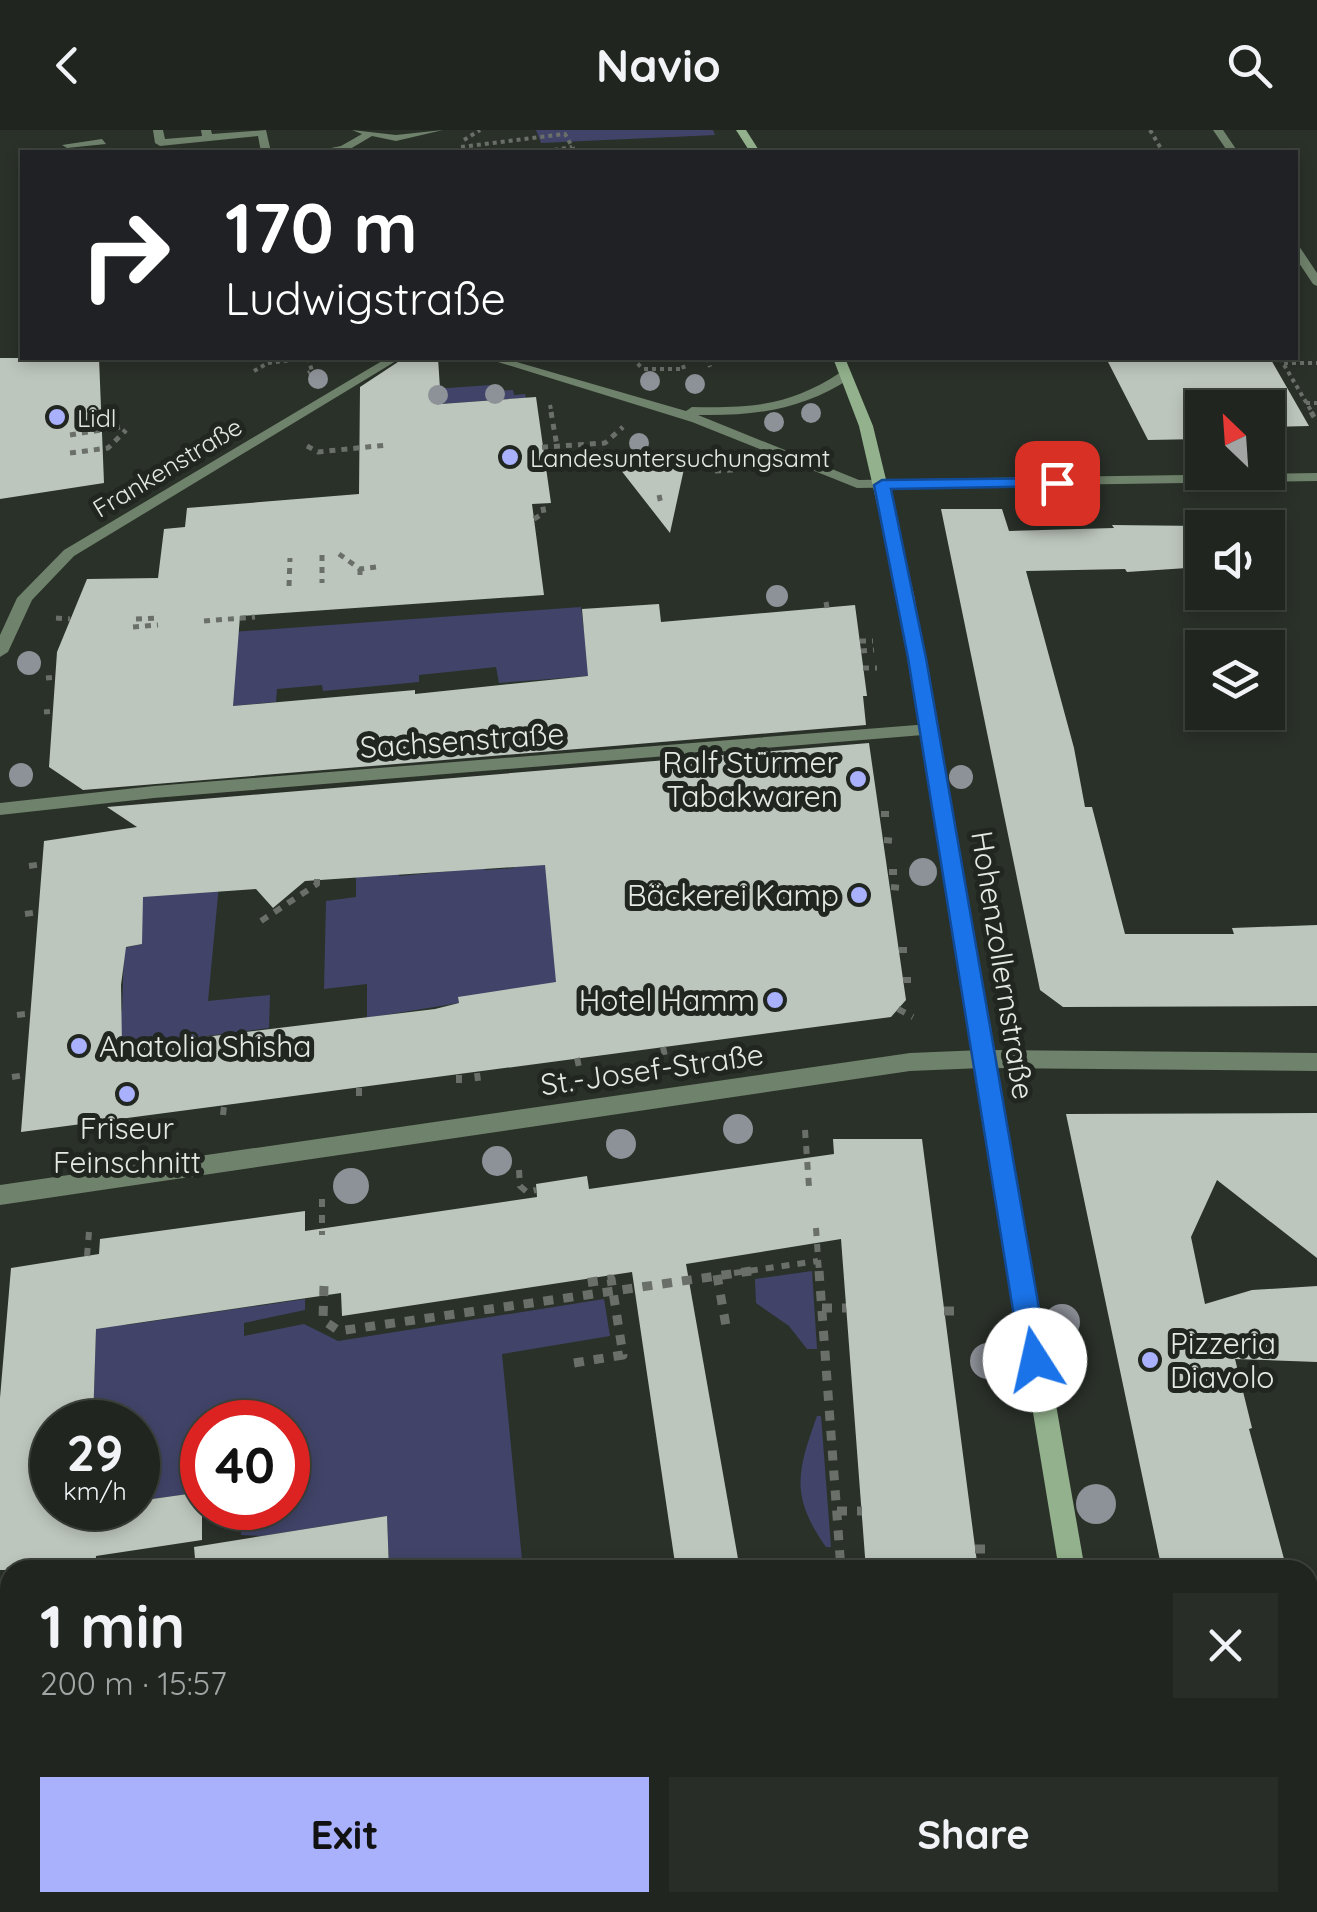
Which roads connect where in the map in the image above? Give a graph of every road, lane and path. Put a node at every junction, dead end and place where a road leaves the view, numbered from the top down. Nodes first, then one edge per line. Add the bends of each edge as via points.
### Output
1 (85, 130) edge
2 (158, 130) edge
3 (278, 130) edge
4 (438, 130) edge
5 (67, 132) edge
6 (262, 132) edge
7 (564, 132) edge
8 (236, 133) edge
9 (207, 134) edge
10 (370, 137) edge
11 (102, 141) edge
12 (67, 145) dead end
13 (446, 148) dead end
14 (342, 150) edge
15 (554, 150) dead end
16 (563, 150) edge
17 (574, 150) edge
18 (1298, 253) edge
19 (1317, 282) edge
20 (291, 360) edge
21 (391, 360) edge
22 (497, 360) edge
23 (634, 360) edge
24 (681, 360) edge
25 (708, 360) edge
26 (839, 360) edge
27 (1282, 360) edge
28 (1317, 363) edge
29 (710, 367) dead end
30 (642, 369) junction
31 (254, 371) dead end
32 (635, 374) dead end
33 (846, 376) junction
34 (548, 394) dead end
35 (1306, 403) junction
36 (1317, 403) edge
37 (670, 410) junction
38 (630, 420) dead end
39 (1317, 422) edge
40 (70, 435) dead end
41 (294, 440) dead end
42 (387, 445) dead end
43 (557, 446) junction
44 (530, 448) dead end
45 (696, 451) dead end
46 (70, 453) dead end
47 (543, 462) dead end
48 (1317, 477) edge
49 (882, 485) junction
50 (659, 494) dead end
51 (542, 504) dead end
52 (661, 504) dead end
53 (534, 518) dead end
54 (340, 554) dead end
55 (322, 555) dead end
56 (290, 558) dead end
57 (376, 567) dead end
58 (360, 569) junction
59 (360, 580) dead end
60 (322, 584) dead end
61 (289, 586) dead end
62 (256, 617) dead end
63 (56, 618) dead end
64 (70, 618) dead end
65 (159, 621) dead end
66 (204, 621) dead end
67 (134, 623) dead end
68 (860, 641) dead end
69 (873, 641) dead end
70 (874, 650) dead end
71 (861, 651) dead end
72 (0, 652) edge
73 (863, 668) dead end
74 (877, 668) dead end
75 (57, 677) dead end
76 (46, 678) dead end
77 (54, 710) dead end
78 (44, 712) dead end
79 (929, 730) junction
80 (0, 809) edge
81 (881, 814) dead end
82 (891, 814) dead end
83 (884, 840) dead end
84 (896, 841) dead end
85 (43, 864) dead end
86 (29, 866) dead end
87 (889, 872) dead end
88 (900, 872) dead end
89 (317, 875) dead end
90 (891, 887) dead end
91 (902, 888) dead end
92 (40, 912) dead end
93 (25, 914) dead end
94 (261, 920) dead end
95 (899, 950) dead end
96 (912, 950) dead end
97 (903, 980) dead end
98 (916, 980) dead end
99 (898, 1009) dead end
100 (32, 1013) dead end
101 (17, 1015) dead end
102 (913, 1018) dead end
103 (663, 1047) dead end
104 (665, 1056) dead end
105 (982, 1059) junction
106 (1317, 1062) edge
107 (26, 1075) dead end
108 (12, 1077) dead end
109 (804, 1130) dead end
110 (519, 1170) dead end
111 (809, 1187) dead end
112 (536, 1190) dead end
113 (0, 1195) edge
114 (322, 1199) dead end
115 (816, 1228) dead end
116 (89, 1232) dead end
117 (322, 1235) dead end
118 (87, 1256) dead end
119 (818, 1261) junction
120 (717, 1275) junction
121 (584, 1280) dead end
122 (324, 1286) dead end
123 (613, 1291) junction
124 (822, 1308) junction
125 (846, 1308) dead end
126 (726, 1326) dead end
127 (574, 1363) dead end
128 (837, 1511) junction
129 (862, 1511) dead end
130 (975, 1548) dead end
131 (987, 1550) dead end
132 (840, 1560) edge
133 (1070, 1560) edge

1 - 5 street
2 - 9 street via 160,143
3 - 6 street
4 - 10 street
6 - 8 street
7 - 13 path
7 - 17 path
8 - 9 street
10 - 14 street
11 - 12 street
15 - 16 path
16 - 17 path
18 - 19 street
20 - 31 path
21 - 72 street, Frankenstraße via 69,553 25,598
22 - 37 street
23 - 30 path
24 - 30 path via 684,369
25 - 29 path
26 - 33 street, Hohenzollernstraße
27 - 28 path
27 - 35 path
30 - 32 path
33 - 37 street via 775,410
33 - 49 street, Hohenzollernstraße
34 - 43 path
35 - 36 path
35 - 39 path
37 - 49 street via 839,479
38 - 43 path via 605,443
40 - 46 path via 123,428 108,448
41 - 42 path via 318,452
43 - 44 path
45 - 47 path
48 - 49 street
49 - 79 street, Hohenzollernstraße
50 - 52 path
51 - 53 path via 544,513
54 - 58 path
55 - 60 path
56 - 61 path
57 - 58 path
58 - 59 path
62 - 66 path
63 - 64 path
65 - 67 path
68 - 69 path
70 - 71 path
73 - 74 path
75 - 76 path
77 - 78 path
79 - 80 street, Sachsenstraße
79 - 105 street, Hohenzollernstraße
81 - 82 path
83 - 84 path
85 - 86 path
87 - 88 path
89 - 94 path via 318,884
90 - 91 path
92 - 93 path
95 - 96 path
97 - 98 path
99 - 102 path
100 - 101 path
103 - 104 path
105 - 106 street, St.-Josef-Straße
105 - 113 street, St.-Josef-Straße via 876,1066
105 - 133 street, Hohenzollernstraße
107 - 108 path
109 - 111 path
110 - 112 path via 520,1186
114 - 117 path
115 - 119 path
116 - 118 path
119 - 120 path
119 - 124 path
120 - 123 path
120 - 126 path
121 - 123 path via 611,1279
122 - 123 path via 323,1320 340,1331
123 - 127 path via 623,1355
124 - 125 path
124 - 128 path
128 - 129 path
128 - 132 path
130 - 131 path

